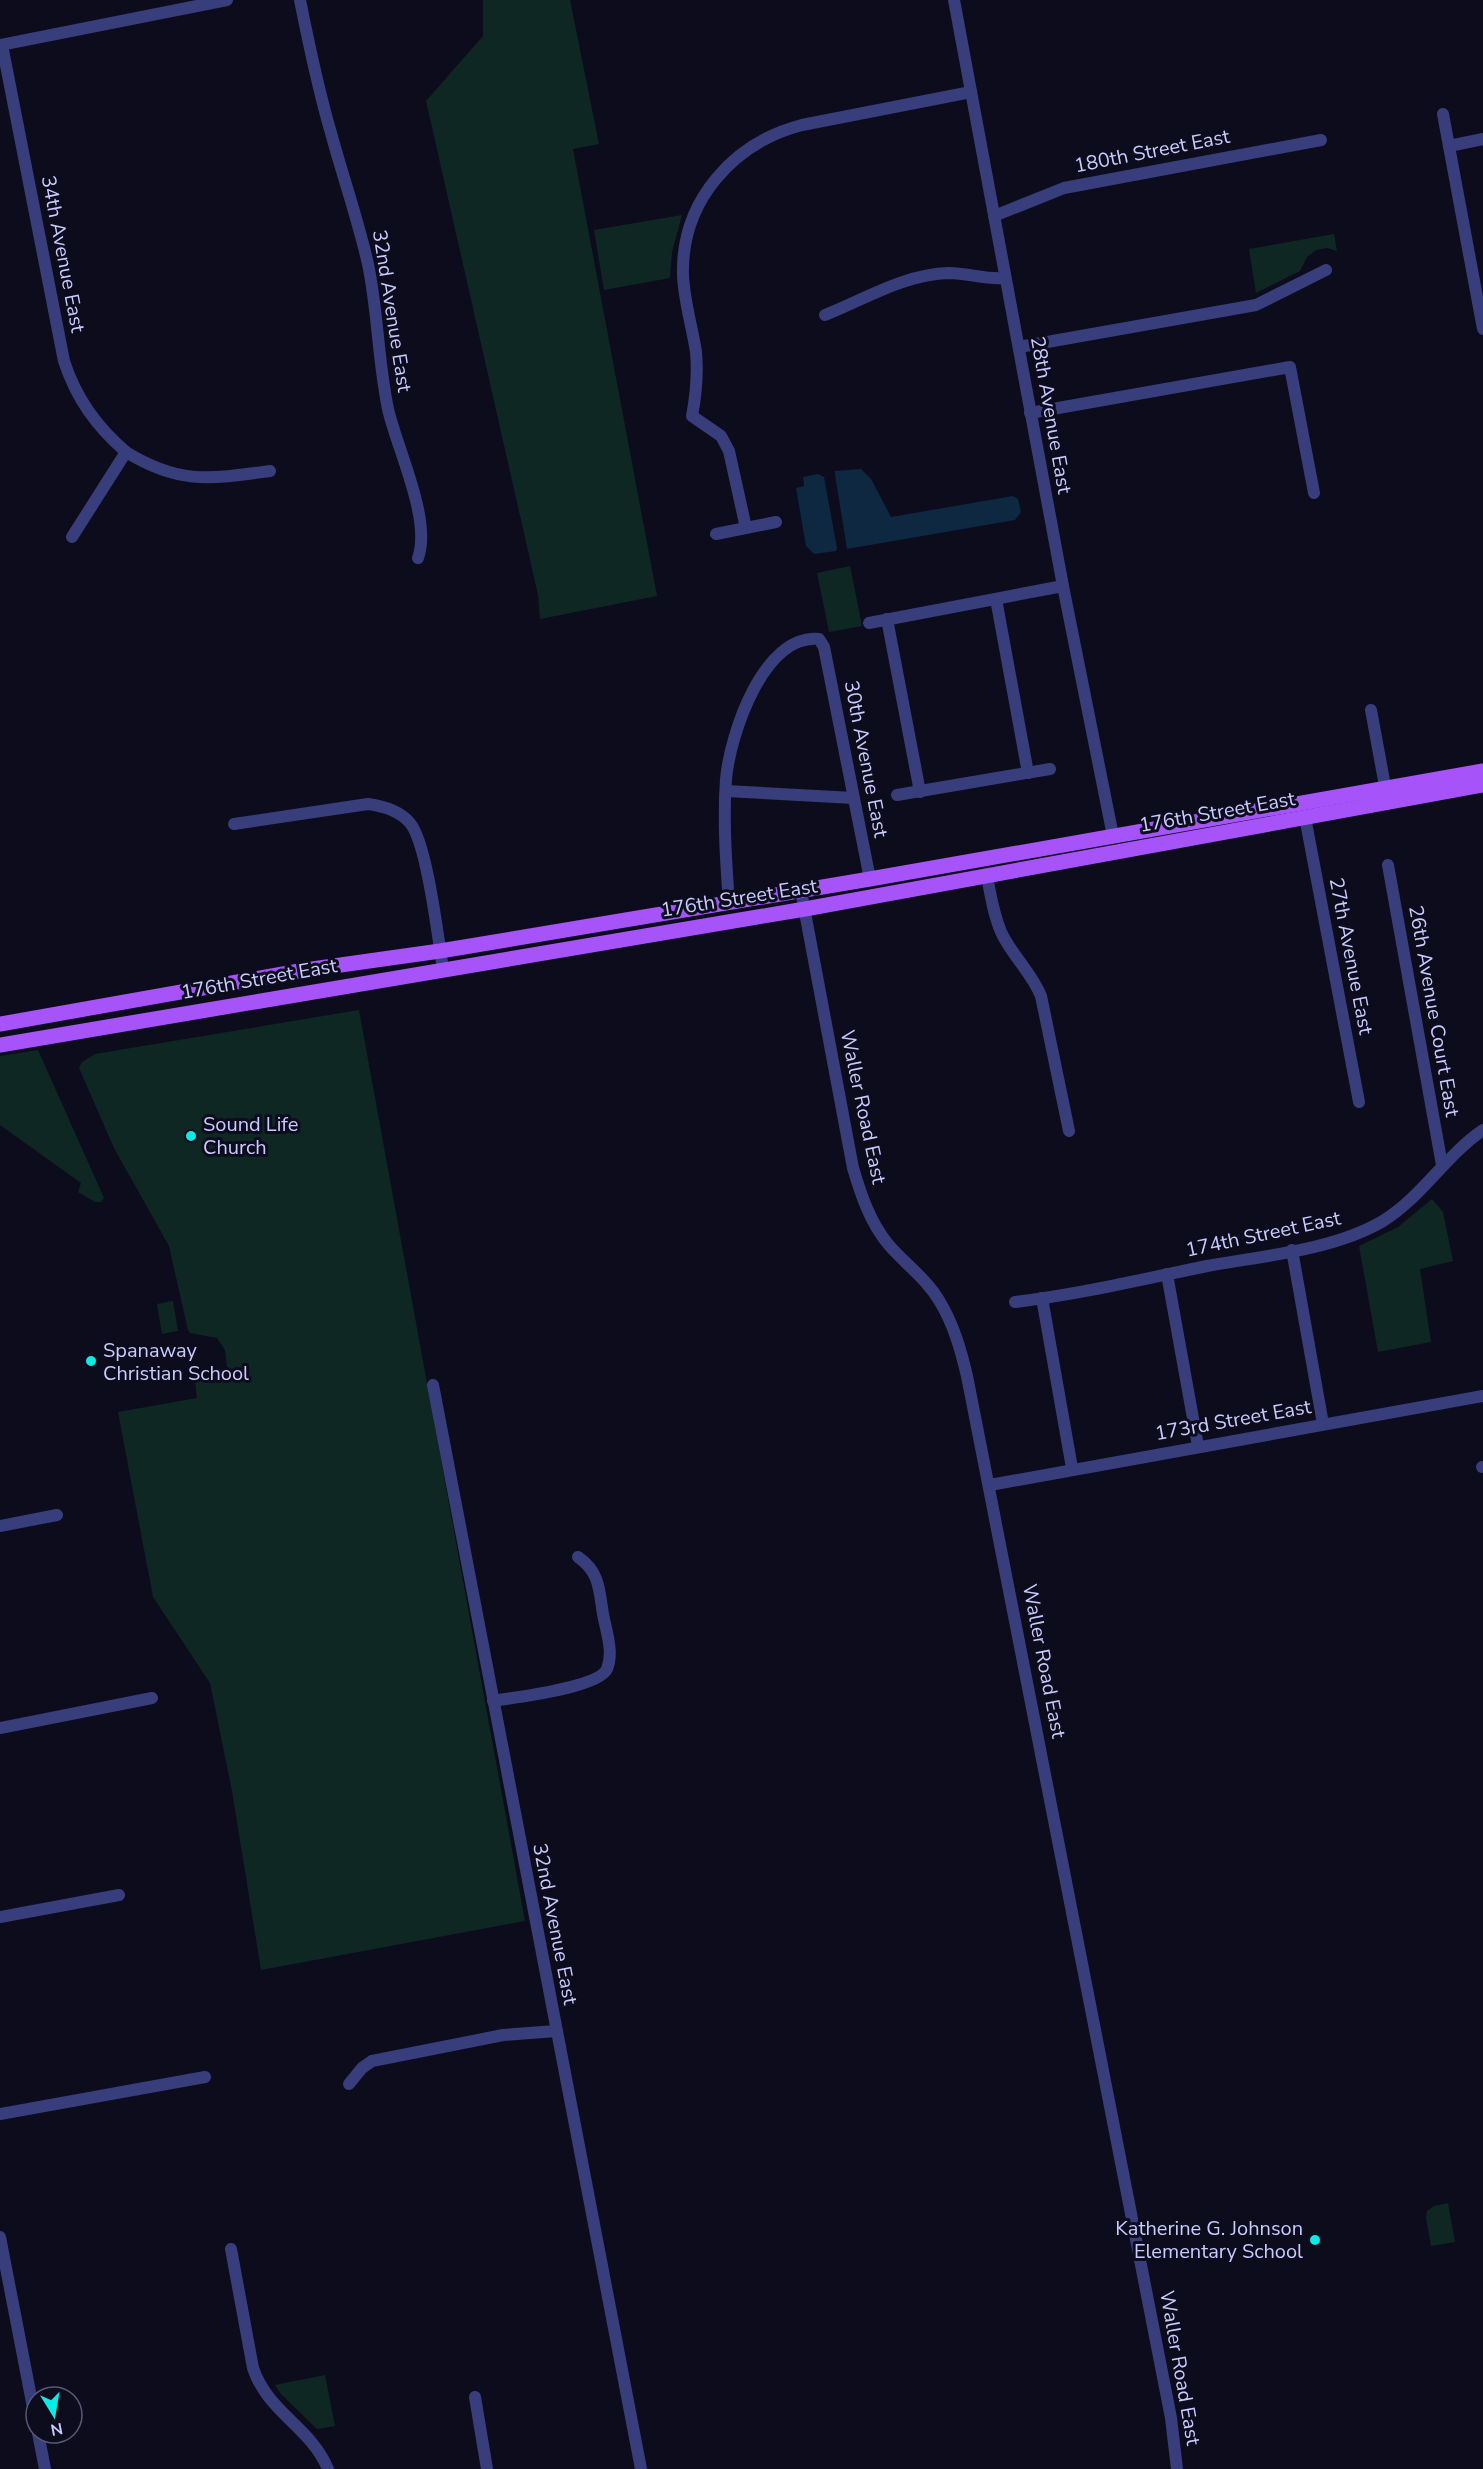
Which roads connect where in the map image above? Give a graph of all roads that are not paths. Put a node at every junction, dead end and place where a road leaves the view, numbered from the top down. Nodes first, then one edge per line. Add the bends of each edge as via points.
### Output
1 (225, 0) edge
2 (300, 0) edge
3 (954, 0) edge
4 (1, 45) edge
5 (971, 92) junction
6 (1443, 114) dead end
7 (1321, 140) dead end
8 (1483, 140) edge
9 (1449, 146) junction
10 (994, 216) junction
11 (1326, 270) dead end
12 (1005, 278) junction
13 (825, 315) dead end
14 (1483, 329) edge
15 (1019, 347) junction
16 (1030, 413) junction
17 (126, 452) junction
18 (270, 471) dead end
19 (1314, 493) dead end
20 (776, 522) dead end
21 (746, 528) junction
22 (716, 534) dead end
23 (72, 537) dead end
24 (418, 558) dead end
25 (1063, 586) junction
26 (996, 599) junction
27 (887, 619) junction
28 (870, 623) dead end
29 (1371, 710) dead end
30 (1050, 768) dead end
31 (1483, 771) edge
32 (1028, 773) junction
33 (1483, 777) edge
34 (1483, 785) edge
35 (1385, 786) junction
36 (726, 791) junction
37 (1453, 791) junction
38 (920, 792) junction
39 (897, 795) dead end
40 (853, 798) junction
41 (1305, 818) junction
42 (234, 824) dead end
43 (1113, 836) junction
44 (1388, 865) dead end
45 (1041, 866) junction
46 (987, 877) junction
47 (870, 879) junction
48 (801, 891) junction
49 (729, 903) junction
50 (805, 909) junction
51 (440, 951) junction
52 (443, 969) junction
53 (0, 1024) edge
54 (0, 1045) edge
55 (1359, 1102) dead end
56 (1483, 1130) edge
57 (1069, 1131) dead end
58 (1442, 1165) junction
59 (1292, 1250) junction
60 (1167, 1274) junction
61 (1042, 1298) junction
62 (1015, 1302) dead end
63 (433, 1385) dead end
64 (1483, 1396) edge
65 (1323, 1424) junction
66 (1198, 1446) junction
67 (1072, 1468) junction
68 (990, 1485) junction
69 (57, 1515) dead end
70 (0, 1526) edge
71 (578, 1557) dead end
72 (152, 1698) dead end
73 (493, 1701) junction
74 (0, 1728) edge
75 (119, 1895) dead end
76 (0, 1917) edge
77 (556, 2031) junction
78 (205, 2077) dead end
79 (349, 2084) dead end
80 (0, 2114) edge
81 (0, 2237) edge
82 (231, 2249) dead end
83 (29, 2385) edge
84 (475, 2397) dead end
85 (40, 2445) edge
86 (45, 2469) edge
87 (328, 2469) edge
88 (487, 2469) edge
89 (641, 2469) edge
90 (1177, 2469) edge

1 - 4 street
2 - 24 street, 32nd Avenue East via 320,94 369,267 391,422 406,464 423,537
3 - 5 street, 28th Avenue East
4 - 17 street, 34th Avenue East via 64,361 78,399 101,430
5 - 10 street, 28th Avenue East
5 - 21 street via 780,131 752,145 721,171 695,211 683,276 696,353 692,416 721,436 729,451
6 - 9 street
7 - 10 street, 180th Street East via 1064,188
8 - 9 street
9 - 14 street
10 - 12 street, 28th Avenue East
11 - 15 street via 1256,305
12 - 13 street via 948,273 903,282
12 - 15 street, 28th Avenue East
15 - 16 street, 28th Avenue East
16 - 19 street via 1290,367
16 - 25 street, 28th Avenue East
17 - 18 street, 34th Avenue East via 152,467 177,474 223,478
17 - 23 street
20 - 21 street
21 - 22 street
25 - 26 street
25 - 43 street, 28th Avenue East
26 - 27 street
26 - 32 street
27 - 28 street
27 - 38 street
29 - 35 street
30 - 32 street
31 - 35 main road, 176th Street East
32 - 38 street
33 - 37 main road via 1459,781
34 - 37 main road, 176th Street East
35 - 43 main road, 176th Street East
36 - 40 street
36 - 40 street, 30th Avenue East via 734,743 760,676 781,651 794,643 819,639 824,647
36 - 49 street
37 - 41 main road, 176th Street East
38 - 39 street
40 - 47 street, 30th Avenue East
41 - 45 main road, 176th Street East
41 - 55 street, 27th Avenue East
42 - 51 street via 368,804 394,811 410,823 420,840
43 - 45 main road via 1108,845 1051,856
43 - 47 main road, 176th Street East
44 - 58 street, 26th Avenue Court East
45 - 46 main road, 176th Street East
46 - 50 main road, 176th Street East
46 - 57 street via 1004,938 1041,996
47 - 48 main road, 176th Street East
48 - 49 main road, 176th Street East
48 - 50 street, Waller Road East
49 - 51 main road, 176th Street East
50 - 52 main road, 176th Street East
50 - 68 street, Waller Road East via 853,1168 862,1198 887,1243 923,1279 950,1321 967,1376
51 - 52 street
51 - 53 main road, 176th Street East via 305,970
52 - 54 main road, 176th Street East
56 - 58 street, 174th Street East
58 - 59 street, 174th Street East via 1409,1202 1380,1223 1344,1238
59 - 60 street, 174th Street East
59 - 65 street
60 - 61 street, 174th Street East
60 - 66 street
61 - 62 street, 174th Street East
61 - 67 street
63 - 73 street, 32nd Avenue East
64 - 65 street, 173rd Street East
65 - 66 street, 173rd Street East
66 - 67 street, 173rd Street East
67 - 68 street, 173rd Street East
68 - 90 street, Waller Road East via 1171,2418
69 - 70 street
71 - 73 street via 589,1565 597,1581 609,1647 608,1667 585,1684
72 - 74 street
73 - 77 street, 32nd Avenue East
75 - 76 street
77 - 79 street via 503,2035 372,2061
77 - 89 street, 32nd Avenue East
78 - 80 street
81 - 83 street
82 - 87 street via 258,2383 273,2404 309,2438
84 - 88 street
85 - 86 street

